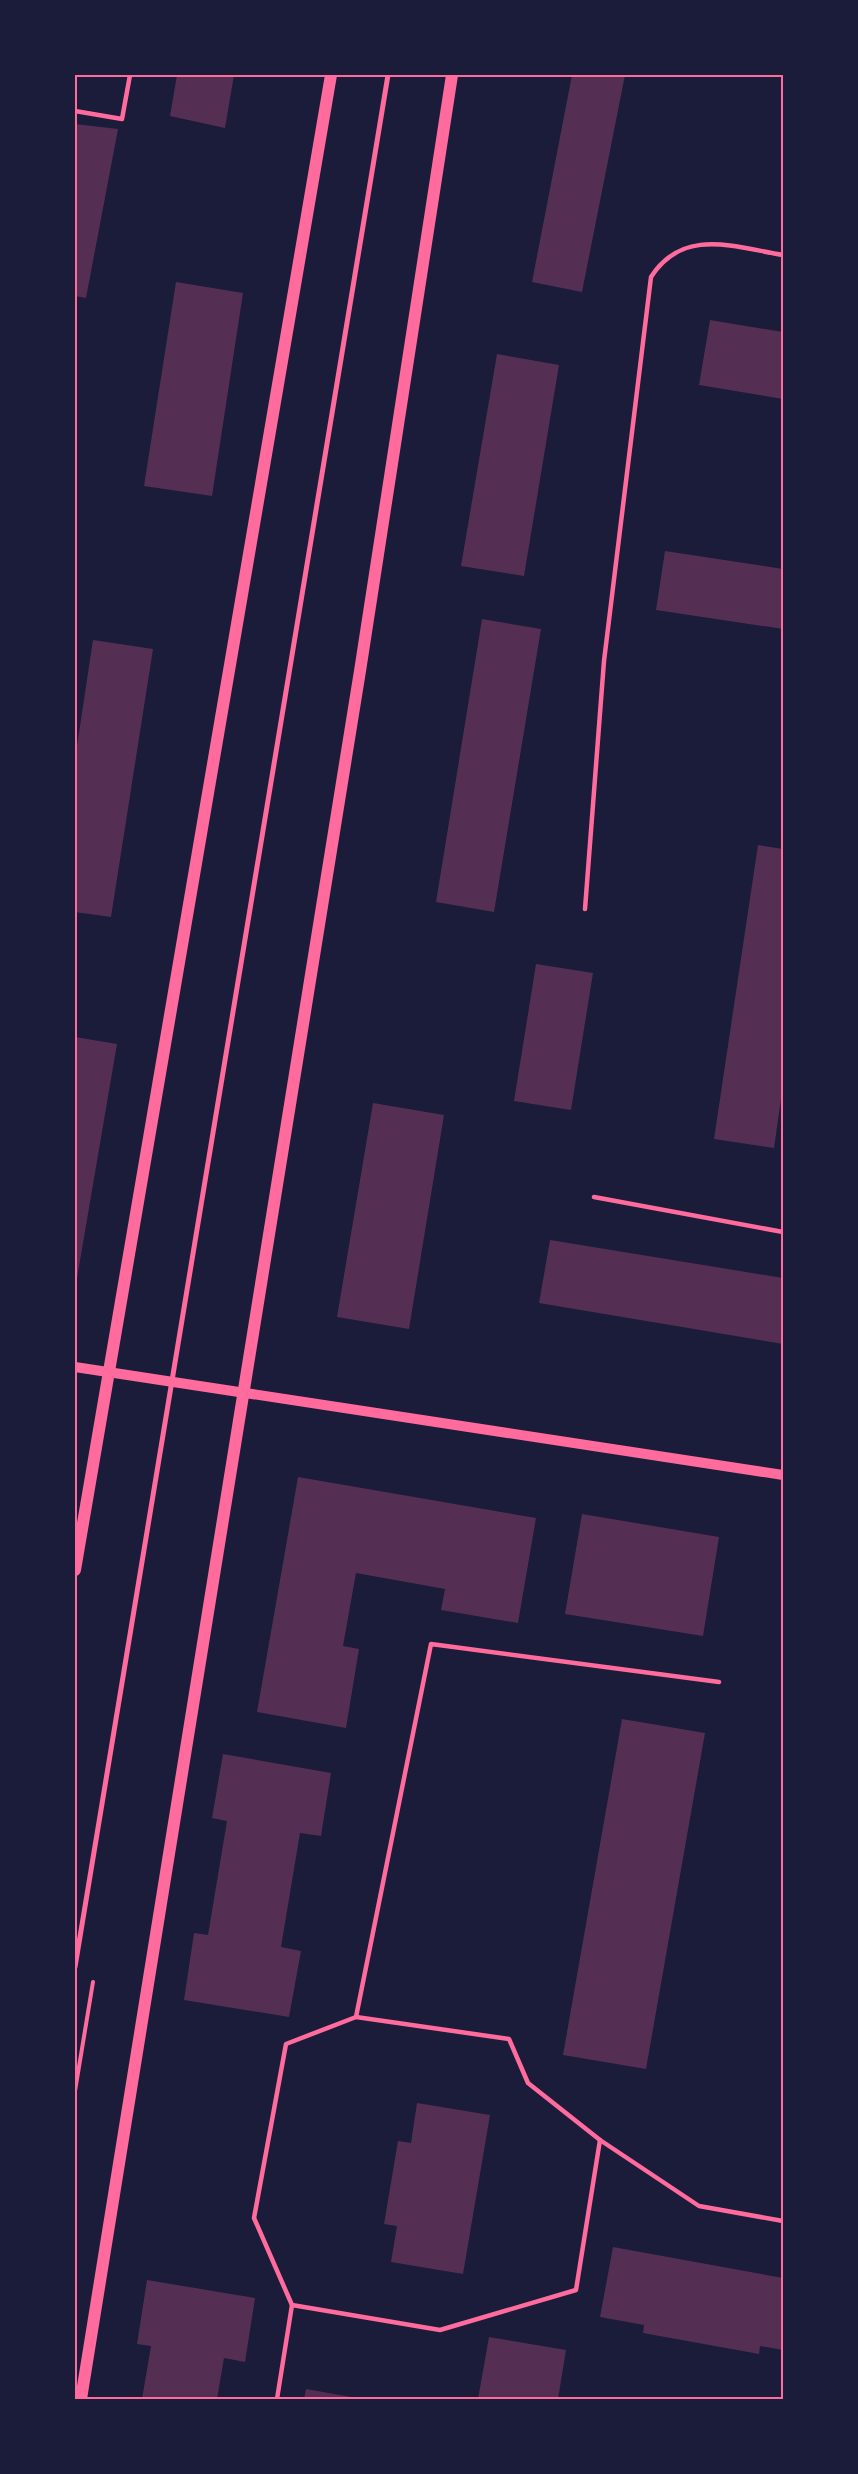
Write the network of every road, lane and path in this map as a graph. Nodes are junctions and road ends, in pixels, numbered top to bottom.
1 (130, 75) edge
2 (332, 75) edge
3 (388, 75) edge
4 (452, 75) edge
5 (75, 111) edge
6 (783, 255) edge
7 (585, 909) dead end
8 (594, 1197) dead end
9 (783, 1232) edge
10 (75, 1367) edge
11 (109, 1374) junction
12 (171, 1382) junction
13 (243, 1393) junction
14 (783, 1474) edge
15 (75, 1570) edge
16 (719, 1682) dead end
17 (75, 1967) edge
18 (356, 2017) junction
19 (600, 2140) junction
20 (783, 2221) edge
21 (292, 2305) junction
22 (81, 2399) edge
23 (277, 2399) edge

1 - 5 lane
2 - 11 main road
3 - 12 street
4 - 13 main road
6 - 7 lane
8 - 9 lane
10 - 11 street
11 - 12 street
11 - 15 main road
12 - 13 street
12 - 17 street
13 - 14 street
13 - 22 main road
16 - 18 lane
18 - 19 lane
18 - 21 lane
19 - 20 lane
19 - 21 lane
21 - 23 lane

